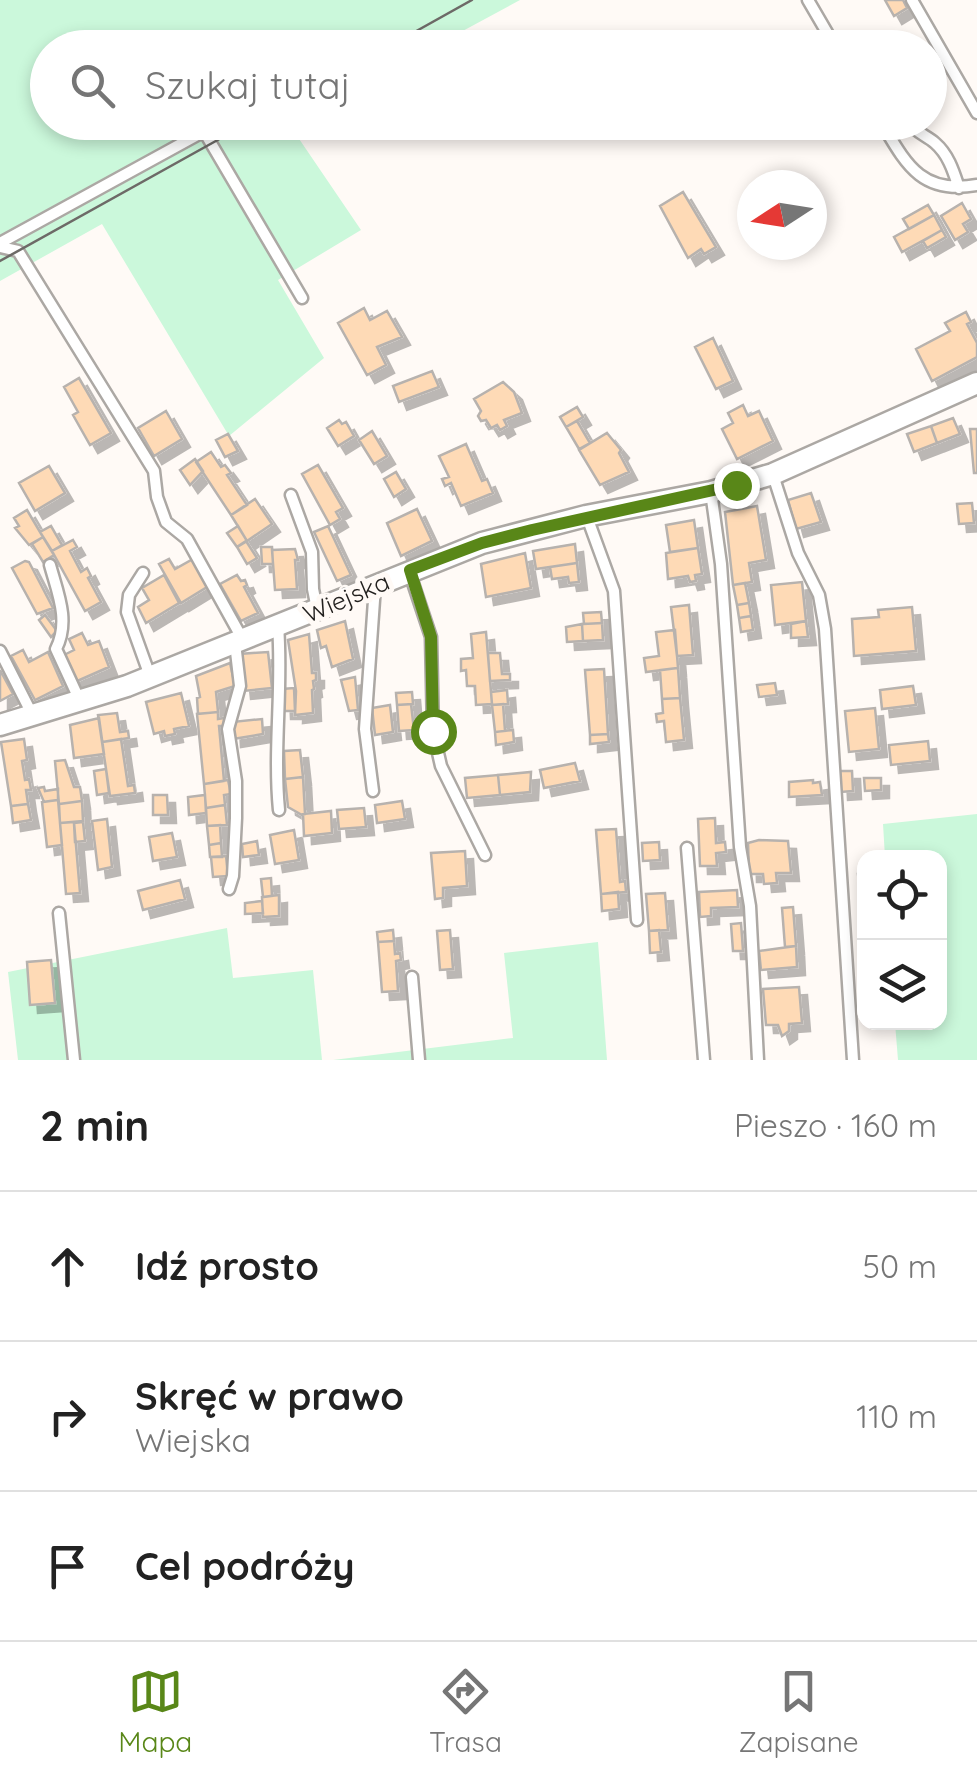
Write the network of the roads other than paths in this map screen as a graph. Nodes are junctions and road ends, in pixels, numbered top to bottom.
1 (808, 0) edge
2 (912, 0) edge
3 (826, 30) edge
4 (929, 30) edge
5 (947, 61) edge
6 (977, 113) edge
7 (192, 140) edge
8 (209, 140) edge
9 (892, 140) edge
10 (929, 140) edge
11 (977, 185) edge
12 (959, 188) junction
13 (0, 245) edge
14 (302, 298) dead end
15 (977, 383) edge
16 (773, 474) junction
17 (710, 492) junction
18 (291, 494) dead end
19 (586, 516) junction
20 (50, 565) dead end
21 (410, 570) junction
22 (143, 573) dead end
23 (375, 586) junction
24 (318, 610) junction
25 (278, 626) junction
26 (239, 642) junction
27 (0, 651) edge
28 (150, 677) junction
29 (80, 702) junction
30 (33, 717) junction
31 (0, 725) edge
32 (372, 790) dead end
33 (279, 810) dead end
34 (688, 848) dead end
35 (485, 855) dead end
36 (229, 888) dead end
37 (59, 913) dead end
38 (637, 920) dead end
39 (412, 977) dead end
40 (74, 1060) edge
41 (419, 1060) edge
42 (704, 1060) edge
43 (758, 1060) edge
44 (853, 1060) edge

1 - 3 lane
2 - 4 lane
5 - 6 lane
7 - 13 lane
8 - 14 lane
9 - 12 lane
10 - 12 lane
11 - 12 lane
13 - 26 lane
15 - 16 street, Wiejska
16 - 17 street, Wiejska
16 - 44 lane
17 - 19 street, Wiejska
17 - 43 lane
18 - 24 lane
19 - 21 street, Wiejska
19 - 38 lane
20 - 29 lane
21 - 23 street, Wiejska
21 - 35 lane
22 - 28 lane
23 - 24 street, Wiejska
23 - 32 lane
24 - 25 street, Wiejska
25 - 26 street, Wiejska
25 - 33 lane
26 - 28 street, Wiejska
26 - 36 lane
27 - 30 lane
28 - 29 street, Wiejska
29 - 30 street, Wiejska
30 - 31 street, Wiejska
34 - 42 lane
37 - 40 lane
39 - 41 lane

